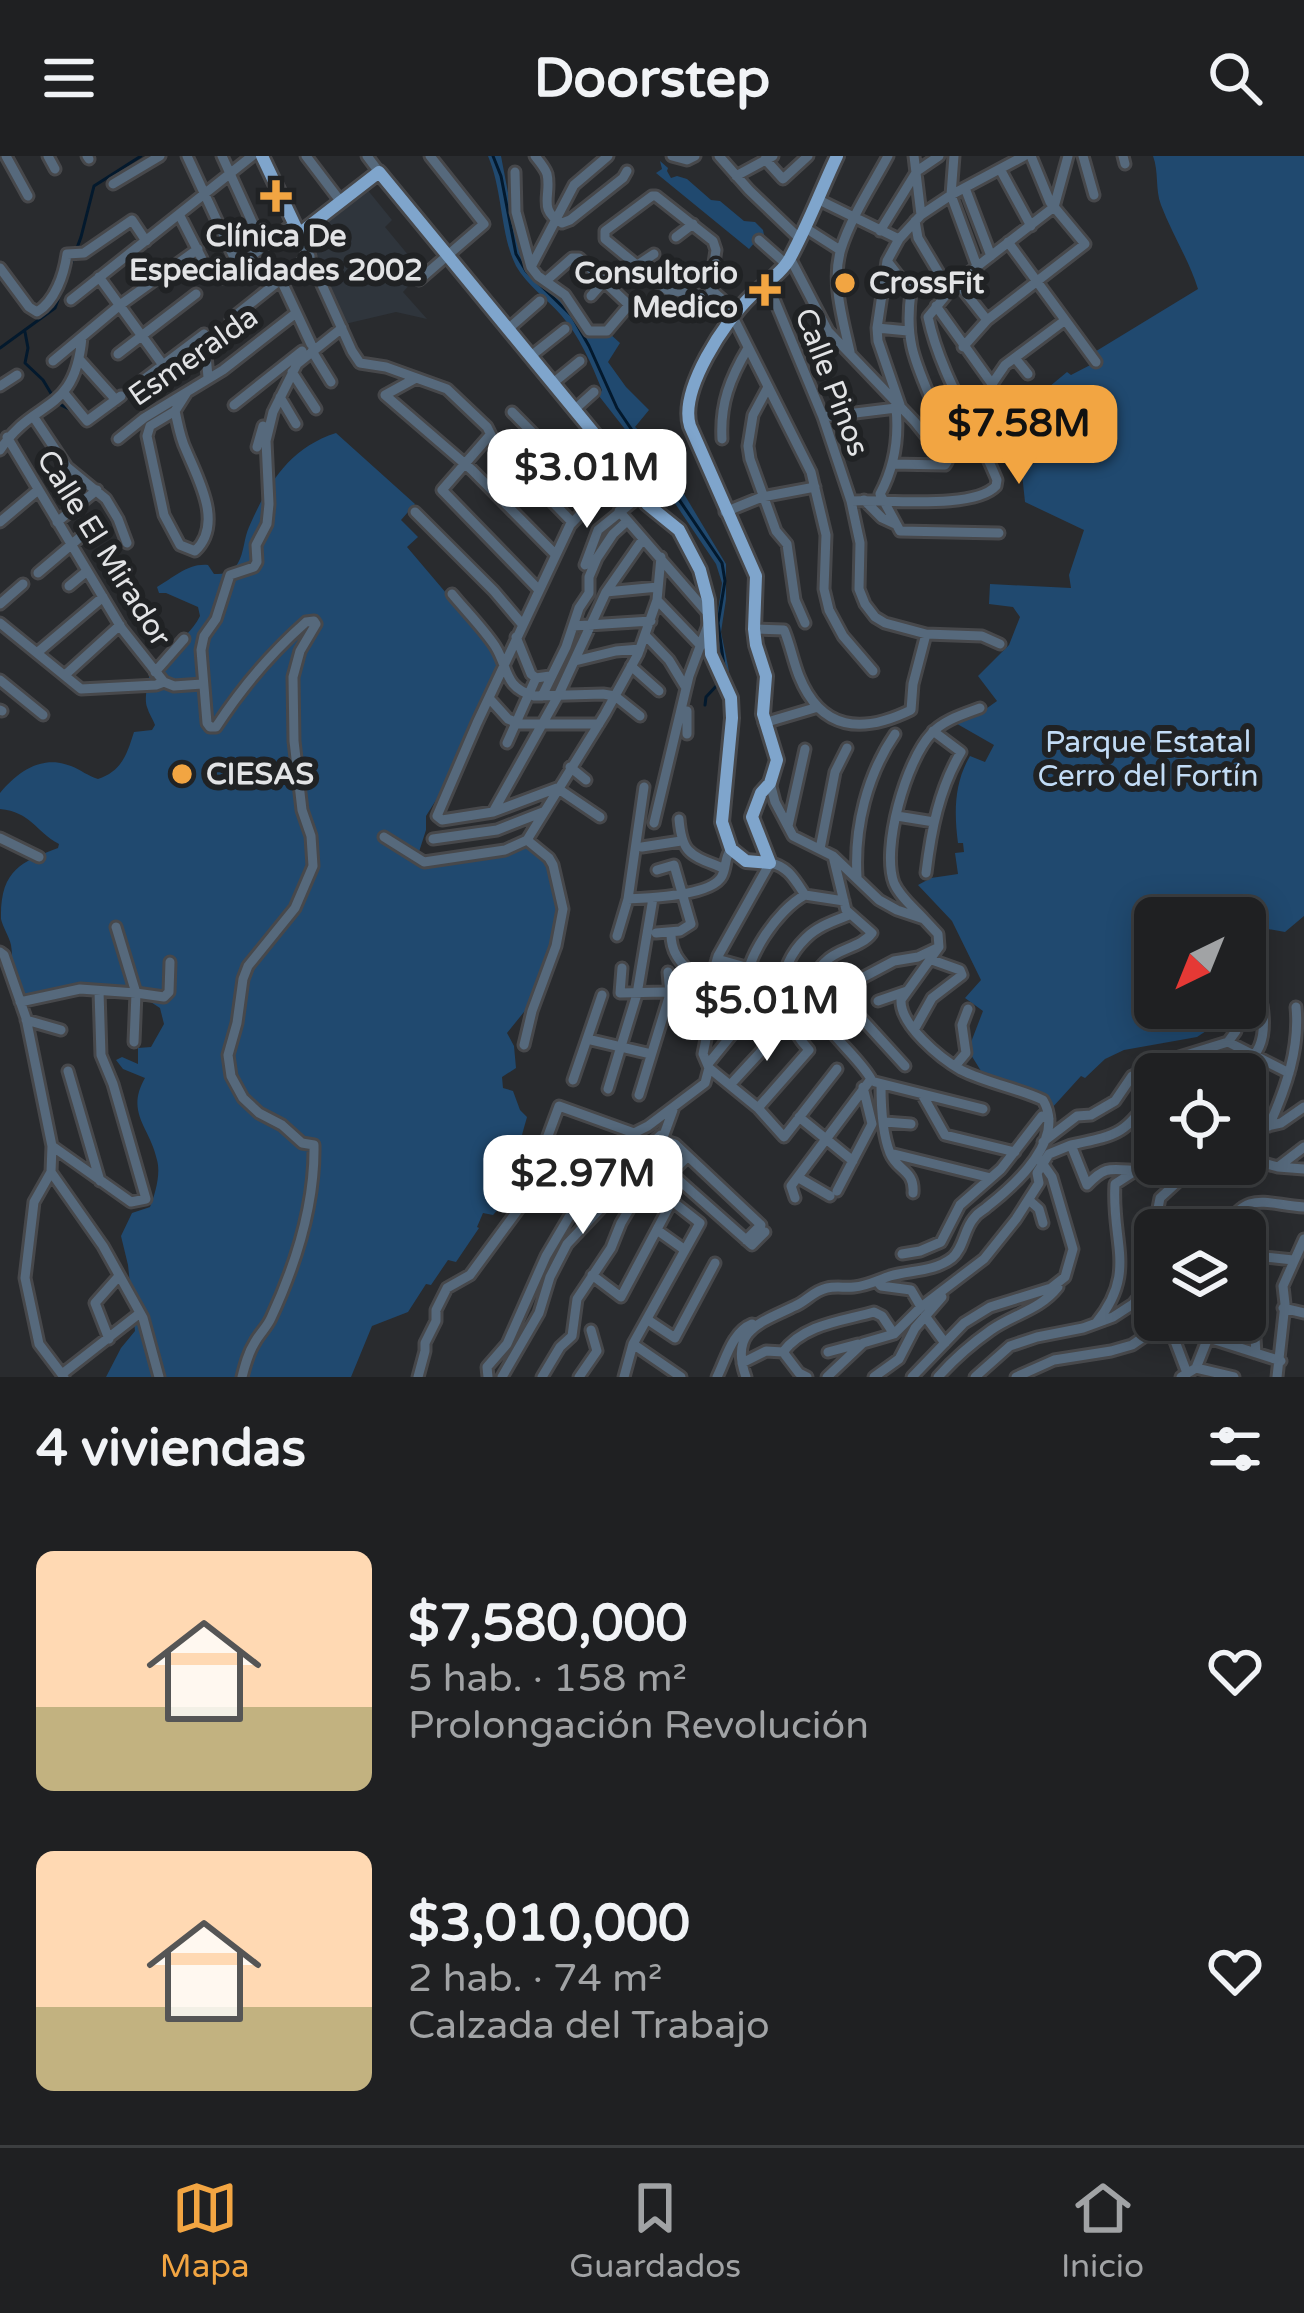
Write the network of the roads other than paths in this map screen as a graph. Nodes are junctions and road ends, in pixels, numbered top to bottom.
1 (6, 156) edge
2 (48, 156) edge
3 (222, 156) edge
4 (252, 156) edge
5 (262, 156) edge
6 (305, 156) edge
7 (367, 156) edge
8 (430, 156) edge
9 (535, 156) edge
10 (585, 156) edge
11 (672, 156) edge
12 (695, 156) edge
13 (719, 156) edge
14 (808, 156) edge
15 (837, 156) edge
16 (887, 156) edge
17 (914, 156) edge
18 (939, 156) edge
19 (954, 156) edge
20 (1028, 156) edge
21 (1068, 156) edge
22 (1083, 156) edge
23 (190, 157) edge
24 (762, 158) edge
25 (156, 159) edge
26 (604, 159) edge
27 (55, 169) dead end
28 (1000, 169) junction
29 (626, 171) dead end
30 (917, 171) junction
31 (379, 172) junction
32 (515, 172) dead end
33 (230, 174) junction
34 (736, 176) junction
35 (113, 184) dead end
36 (965, 188) junction
37 (951, 195) junction
38 (1094, 195) dead end
39 (28, 196) dead end
40 (205, 196) junction
41 (817, 199) junction
42 (341, 202) junction
43 (1054, 207) junction
44 (180, 216) junction
45 (918, 218) junction
46 (557, 220) junction
47 (854, 220) junction
48 (693, 224) junction
49 (1031, 226) junction
50 (296, 229) junction
51 (880, 231) junction
52 (802, 233) junction
53 (676, 237) dead end
54 (899, 239) junction
55 (759, 240) dead end
56 (146, 241) junction
57 (1008, 242) junction
58 (263, 246) junction
59 (840, 250) junction
60 (654, 254) dead end
61 (447, 255) junction
62 (310, 256) junction
63 (991, 256) junction
64 (788, 261) junction
65 (886, 261) junction
66 (238, 266) junction
67 (636, 266) junction
68 (977, 266) junction
69 (531, 267) junction
70 (0, 268) edge
71 (99, 277) junction
72 (223, 278) dead end
73 (280, 280) junction
74 (419, 280) dead end
75 (605, 280) junction
76 (546, 281) junction
77 (1036, 281) junction
78 (767, 282) junction
79 (953, 286) junction
80 (196, 294) dead end
81 (591, 296) dead end
82 (71, 300) dead end
83 (540, 301) dead end
84 (120, 305) junction
85 (933, 309) junction
86 (296, 313) junction
87 (734, 316) junction
88 (230, 319) dead end
89 (988, 320) junction
90 (1064, 321) junction
91 (341, 325) junction
92 (508, 328) junction
93 (877, 328) junction
94 (565, 329) dead end
95 (908, 331) junction
96 (142, 335) junction
97 (82, 337) junction
98 (963, 346) junction
99 (312, 348) junction
100 (748, 348) junction
101 (118, 354) dead end
102 (531, 356) junction
103 (851, 357) junction
104 (1015, 358) junction
105 (80, 360) junction
106 (580, 361) dead end
107 (53, 362) dead end
108 (1096, 362) dead end
109 (163, 365) junction
110 (292, 372) junction
111 (1028, 374) dead end
112 (17, 375) dead end
113 (208, 377) junction
114 (416, 378) junction
115 (331, 382) dead end
116 (553, 383) junction
117 (992, 384) junction
118 (0, 386) edge
119 (135, 386) dead end
120 (768, 387) junction
121 (187, 392) junction
122 (593, 392) dead end
123 (62, 395) junction
124 (280, 397) junction
125 (234, 405) dead end
126 (898, 407) junction
127 (316, 409) dead end
128 (935, 409) dead end
129 (574, 410) junction
130 (175, 411) junction
131 (273, 412) junction
132 (512, 412) dead end
133 (33, 416) junction
134 (823, 416) junction
135 (296, 424) dead end
136 (490, 435) junction
137 (7, 437) junction
138 (118, 439) dead end
139 (722, 439) dead end
140 (257, 447) dead end
141 (0, 450) edge
142 (1019, 455) dead end
143 (464, 463) junction
144 (892, 464) junction
145 (621, 473) junction
146 (815, 487) junction
147 (38, 490) junction
148 (98, 490) junction
149 (595, 496) junction
150 (640, 496) junction
151 (762, 496) junction
152 (864, 500) junction
153 (883, 500) junction
154 (851, 501) junction
155 (415, 512) dead end
156 (725, 512) junction
157 (623, 516) junction
158 (0, 522) edge
159 (57, 522) junction
160 (572, 522) junction
161 (895, 524) junction
162 (85, 533) dead end
163 (999, 533) dead end
164 (643, 539) junction
165 (127, 544) dead end
166 (71, 545) junction
167 (555, 554) junction
168 (98, 557) dead end
169 (662, 557) junction
170 (86, 570) junction
171 (38, 573) dead end
172 (23, 584) dead end
173 (69, 586) dead end
174 (658, 587) junction
175 (538, 589) junction
176 (606, 592) junction
177 (452, 594) dead end
178 (103, 597) junction
179 (657, 600) junction
180 (0, 604) edge
181 (709, 618) junction
182 (651, 621) junction
183 (0, 623) edge
184 (805, 623) dead end
185 (522, 624) junction
186 (593, 625) junction
187 (120, 626) junction
188 (574, 626) junction
189 (754, 629) junction
190 (926, 634) junction
191 (646, 635) junction
192 (516, 637) junction
193 (184, 639) dead end
194 (1000, 644) dead end
195 (700, 646) junction
196 (640, 649) junction
197 (38, 652) junction
198 (575, 662) junction
199 (631, 666) junction
200 (502, 669) junction
201 (873, 671) dead end
202 (155, 672) junction
203 (65, 675) junction
204 (550, 676) junction
205 (536, 678) junction
206 (0, 680) edge
207 (164, 682) junction
208 (202, 684) junction
209 (687, 689) junction
210 (659, 691) dead end
211 (530, 695) junction
212 (542, 696) junction
213 (558, 696) junction
214 (615, 697) junction
215 (489, 698) junction
216 (818, 707) junction
217 (871, 708) dead end
218 (980, 708) dead end
219 (43, 715) dead end
220 (640, 716) dead end
221 (517, 723) junction
222 (543, 723) junction
223 (764, 723) junction
224 (599, 724) junction
225 (870, 724) junction
226 (933, 731) junction
227 (687, 734) dead end
228 (895, 734) dead end
229 (507, 743) dead end
230 (847, 748) dead end
231 (805, 749) dead end
232 (570, 767) junction
233 (586, 780) dead end
234 (770, 783) junction
235 (644, 787) dead end
236 (557, 788) junction
237 (493, 812) junction
238 (543, 812) junction
239 (897, 816) junction
240 (601, 818) dead end
241 (679, 819) dead end
242 (934, 822) junction
243 (654, 823) dead end
244 (788, 829) junction
245 (384, 837) dead end
246 (0, 838) edge
247 (434, 839) dead end
248 (681, 841) junction
249 (525, 842) junction
250 (642, 847) dead end
251 (731, 849) junction
252 (820, 849) junction
253 (39, 856) dead end
254 (833, 856) junction
255 (770, 863) junction
256 (723, 868) junction
257 (656, 870) dead end
258 (926, 874) dead end
259 (857, 880) junction
260 (683, 895) junction
261 (805, 895) junction
262 (842, 895) junction
263 (653, 898) junction
264 (628, 899) junction
265 (849, 915) junction
266 (924, 919) junction
267 (116, 927) dead end
268 (656, 933) dead end
269 (671, 934) junction
270 (617, 936) dead end
271 (939, 947) junction
272 (0, 952) edge
273 (717, 958) junction
274 (932, 959) junction
275 (170, 962) dead end
276 (622, 968) dead end
277 (749, 968) junction
278 (668, 972) dead end
279 (98, 991) junction
280 (907, 991) junction
281 (136, 992) junction
282 (637, 994) junction
283 (670, 994) junction
284 (602, 995) dead end
285 (878, 1001) dead end
286 (20, 1002) junction
287 (707, 1007) junction
288 (1296, 1007) dead end
289 (968, 1009) dead end
290 (26, 1020) junction
291 (62, 1030) dead end
292 (914, 1030) junction
293 (1237, 1031) dead end
294 (587, 1039) junction
295 (134, 1042) dead end
296 (1228, 1042) junction
297 (524, 1045) dead end
298 (619, 1046) junction
299 (766, 1046) dead end
300 (1246, 1053) edge
301 (651, 1054) junction
302 (1266, 1063) edge
303 (708, 1066) junction
304 (905, 1066) dead end
305 (955, 1066) junction
306 (838, 1069) dead end
307 (68, 1071) dead end
308 (1289, 1073) junction
309 (573, 1080) dead end
310 (731, 1084) junction
311 (872, 1084) junction
312 (608, 1088) dead end
313 (639, 1095) dead end
314 (923, 1096) junction
315 (1115, 1101) junction
316 (675, 1105) junction
317 (1304, 1107) edge
318 (758, 1108) junction
319 (983, 1109) dead end
320 (799, 1117) junction
321 (1048, 1119) junction
322 (1134, 1121) joint
323 (885, 1122) junction
324 (911, 1124) dead end
325 (1269, 1126) junction
326 (1266, 1127) edge
327 (634, 1133) junction
328 (663, 1136) junction
329 (825, 1138) junction
330 (1043, 1142) junction
331 (1071, 1145) junction
332 (52, 1146) junction
333 (1304, 1147) edge
334 (1015, 1152) junction
335 (890, 1153) junction
336 (687, 1157) junction
337 (853, 1161) junction
338 (1266, 1164) edge
339 (1036, 1165) junction
340 (1278, 1167) junction
341 (1134, 1171) edge
342 (50, 1172) junction
343 (1302, 1172) edge
344 (1134, 1173) edge
345 (648, 1177) junction
346 (799, 1178) junction
347 (992, 1178) junction
348 (100, 1181) junction
349 (1174, 1185) edge
350 (913, 1193) dead end
351 (795, 1198) dead end
352 (1029, 1200) junction
353 (672, 1201) junction
354 (1304, 1207) edge
355 (1158, 1209) edge
356 (1238, 1209) edge
357 (951, 1223) junction
358 (1043, 1223) dead end
359 (657, 1230) junction
360 (967, 1230) junction
361 (765, 1232) dead end
362 (746, 1240) junction
363 (685, 1250) junction
364 (1300, 1250) edge
365 (902, 1254) dead end
366 (1266, 1254) edge
367 (715, 1263) dead end
368 (592, 1275) junction
369 (119, 1276) junction
370 (877, 1281) junction
371 (1060, 1282) junction
372 (1134, 1303) edge
373 (1283, 1308) junction
374 (923, 1311) junction
375 (140, 1312) junction
376 (1304, 1313) edge
377 (648, 1320) junction
378 (758, 1322) junction
379 (1096, 1323) junction
380 (591, 1330) dead end
381 (893, 1334) junction
382 (572, 1336) junction
383 (109, 1339) junction
384 (1139, 1341) edge
385 (1177, 1341) edge
386 (1207, 1341) edge
387 (1218, 1341) edge
388 (1255, 1341) edge
389 (945, 1342) junction
390 (863, 1343) junction
391 (633, 1345) junction
392 (828, 1352) dead end
393 (1256, 1353) junction
394 (958, 1354) junction
395 (592, 1356) junction
396 (785, 1356) junction
397 (1281, 1361) junction
398 (742, 1363) junction
399 (1188, 1373) edge
400 (63, 1375) edge
401 (159, 1377) edge
402 (242, 1377) edge
403 (418, 1377) edge
404 (488, 1377) edge
405 (502, 1377) edge
406 (542, 1377) edge
407 (579, 1377) edge
408 (624, 1377) edge
409 (681, 1377) edge
410 (716, 1377) edge
411 (746, 1377) edge
412 (794, 1377) edge
413 (807, 1377) edge
414 (827, 1377) edge
415 (874, 1377) edge
416 (913, 1377) edge
417 (938, 1377) edge
418 (975, 1377) edge
419 (1016, 1377) edge
420 (1234, 1377) edge
421 (1277, 1377) edge

1 - 39 street
2 - 27 street
3 - 33 street
4 - 33 street
5 - 50 main road
6 - 42 street
7 - 31 street
8 - 61 street
9 - 46 street
10 - 26 street
11 - 12 street
13 - 34 street
14 - 24 street
15 - 41 main road
16 - 47 street
17 - 30 street
18 - 30 street
19 - 37 street
20 - 28 street
20 - 43 street
21 - 43 street
22 - 38 street
23 - 40 street
24 - 34 street
25 - 35 street
26 - 46 street
28 - 36 street
28 - 49 street
29 - 46 street
30 - 45 street
30 - 51 street
31 - 42 main road
31 - 61 main road
32 - 69 street
33 - 40 street
33 - 58 street
34 - 52 street
36 - 37 street
36 - 63 street
37 - 45 street
37 - 68 street
40 - 44 street
40 - 66 street
41 - 47 street
41 - 52 main road
42 - 50 main road
43 - 49 street
43 - 77 street
44 - 56 street
44 - 84 street
45 - 54 street
45 - 79 street
46 - 69 street
47 - 51 street
47 - 59 street
48 - 53 street
48 - 67 street
48 - 87 street
49 - 57 street
50 - 58 street
50 - 62 street
51 - 54 street
52 - 59 street
52 - 64 main road
54 - 65 street
55 - 64 street
56 - 70 street
56 - 71 street
57 - 63 street
57 - 77 street
58 - 66 street
59 - 103 street
60 - 67 street
61 - 74 street
61 - 92 main road
62 - 73 street
62 - 91 street
63 - 68 street
64 - 78 main road
64 - 103 street
65 - 93 street
65 - 95 street
66 - 72 street
67 - 87 street
68 - 79 street
69 - 76 street
71 - 82 street
71 - 84 street
73 - 86 street
73 - 88 street
75 - 76 street
75 - 76 street
75 - 81 street
77 - 89 street
77 - 90 street
78 - 87 main road
78 - 134 street, Calle Pinos
79 - 85 street
79 - 89 street
80 - 96 street
83 - 92 street
84 - 96 street
84 - 97 street
85 - 98 street
85 - 153 street
86 - 99 street
86 - 113 street, Esmeralda
87 - 100 street
87 - 156 main road
89 - 98 street
90 - 104 street
90 - 108 street
91 - 99 street
91 - 114 street
92 - 102 main road
93 - 95 street
93 - 126 street
94 - 102 street
95 - 128 street
96 - 101 street
96 - 109 street
97 - 105 street
97 - 107 street
98 - 117 street
99 - 110 street
99 - 115 street
99 - 125 street
100 - 120 street
100 - 139 street
102 - 116 main road
103 - 126 street
104 - 111 street
104 - 117 street
105 - 123 street
105 - 123 street
106 - 116 street
109 - 113 street
109 - 119 street
110 - 124 street
110 - 127 street
112 - 118 street
113 - 121 street, Esmeralda
114 - 136 street
114 - 143 street
116 - 129 main road
117 - 142 street
120 - 146 street
120 - 151 street
121 - 130 street
121 - 138 street, Esmeralda
122 - 129 street
123 - 133 street
124 - 131 street
124 - 135 street
126 - 134 street
126 - 144 street
126 - 144 street
129 - 145 main road
130 - 130 street
131 - 140 street
131 - 208 street
132 - 149 street
133 - 137 street
133 - 148 street
134 - 154 street, Calle Pinos
136 - 143 street
136 - 160 street
137 - 141 street
137 - 147 street, Calle El Mirador
143 - 167 street
143 - 175 street
144 - 153 street
145 - 149 street
145 - 150 main road
146 - 151 street
146 - 201 street
147 - 158 street
147 - 159 street, Calle El Mirador
148 - 159 street
148 - 165 street
149 - 160 street
150 - 157 street
150 - 181 main road
151 - 156 street
151 - 184 street
152 - 153 street
152 - 154 street
152 - 161 street
153 - 161 street
154 - 190 street, Calle Pinos
155 - 185 street
156 - 189 main road
157 - 164 street
157 - 188 street
159 - 166 street, Calle El Mirador
160 - 167 street
161 - 163 street
162 - 166 street
164 - 169 street
164 - 176 street
166 - 170 street, Calle El Mirador
166 - 171 street
167 - 175 street
168 - 170 street
169 - 174 street
169 - 181 street
170 - 173 street
170 - 178 street, Calle El Mirador
172 - 180 street
174 - 176 street
174 - 179 street
175 - 185 street
176 - 186 street
177 - 200 street
178 - 187 street, Calle El Mirador
178 - 197 street
179 - 182 street
179 - 195 street
181 - 195 street
181 - 251 main road
182 - 186 street
182 - 191 street
183 - 197 street
185 - 192 street
186 - 188 street
186 - 198 street
187 - 202 street, Calle El Mirador
187 - 203 street
188 - 204 street
189 - 216 street
189 - 223 main road
190 - 194 street
190 - 225 street
191 - 196 street
191 - 209 street
192 - 200 street
192 - 205 street
193 - 202 street
195 - 209 street
196 - 198 street
196 - 199 street
197 - 203 street
198 - 204 street
198 - 213 street
199 - 210 street
199 - 214 street
200 - 211 street
200 - 215 street
202 - 207 street, Calle El Mirador
203 - 207 street
204 - 205 street
204 - 212 street
205 - 211 street
206 - 219 street
207 - 208 street
208 - 402 street
209 - 227 street
209 - 243 street
211 - 212 street
211 - 221 street
212 - 213 street
213 - 214 street
213 - 222 street
214 - 220 street
214 - 224 street
215 - 221 street
215 - 237 street
216 - 223 street
216 - 225 street
217 - 225 street
218 - 226 street
221 - 222 street
221 - 229 street
222 - 224 street
222 - 237 street
223 - 234 main road
224 - 232 street
226 - 239 street
226 - 242 street
228 - 259 street
230 - 252 street
231 - 244 street
232 - 233 street
232 - 236 street
234 - 244 street
234 - 255 main road
235 - 264 street
236 - 237 street
236 - 238 street
236 - 240 street
238 - 247 street
238 - 249 street
239 - 242 street
239 - 266 street
241 - 248 street
242 - 258 street
244 - 252 street
245 - 249 street
246 - 253 street
248 - 250 street
248 - 256 street
249 - 297 street
251 - 255 main road
251 - 256 street
252 - 254 street
254 - 259 street
254 - 262 street
255 - 261 street
255 - 273 street
256 - 260 street
257 - 260 street
259 - 266 street
260 - 263 street
260 - 269 street
261 - 262 street
261 - 277 street
262 - 265 street
263 - 264 street
263 - 282 street
264 - 270 street
265 - 311 street
265 - 318 street
266 - 271 street
267 - 281 street
268 - 269 street
269 - 287 street
271 - 274 street
271 - 304 street
272 - 286 street
273 - 277 street
273 - 287 street
274 - 280 street
274 - 292 street
275 - 281 street
276 - 282 street
277 - 303 street
278 - 283 street
279 - 281 street
279 - 286 street
279 - 348 street
280 - 285 street
280 - 292 street
281 - 295 street
282 - 283 street
282 - 298 street
283 - 287 street
283 - 301 street
284 - 294 street
286 - 290 street
287 - 303 street
288 - 308 street
289 - 305 street
290 - 291 street
290 - 332 street
292 - 305 street
293 - 296 street
294 - 298 street
294 - 309 street
296 - 300 street
296 - 315 street
298 - 301 street
298 - 312 street
299 - 310 street
301 - 313 street
302 - 308 street
303 - 310 street
303 - 316 street
305 - 321 street
306 - 320 street
307 - 348 street
308 - 325 street
310 - 318 street
311 - 314 street
311 - 323 street
311 - 329 street
311 - 337 street
314 - 319 street
314 - 334 street
315 - 322 street
315 - 330 street
316 - 327 street
316 - 328 street
317 - 325 street
318 - 320 street
320 - 329 street
321 - 330 street
321 - 334 street
322 - 331 street
323 - 324 street
323 - 335 street
325 - 326 street
327 - 403 street
327 - 404 street
328 - 336 street
328 - 345 street
328 - 405 street
329 - 337 street
329 - 346 street
330 - 339 street
331 - 339 street
331 - 341 street
332 - 342 street
332 - 348 street
333 - 340 street
334 - 347 street
335 - 347 street
335 - 350 street
336 - 362 street
336 - 362 street
337 - 346 street
338 - 340 street
339 - 352 street
339 - 360 street
339 - 371 street
340 - 343 street
342 - 369 street
342 - 400 street
344 - 379 street
345 - 353 street
345 - 368 street
346 - 351 street
347 - 357 street
349 - 355 street
352 - 358 street
352 - 374 street
353 - 359 street
353 - 363 street
354 - 356 street
357 - 360 street
357 - 365 street
359 - 363 street
359 - 368 street
360 - 370 street
361 - 362 street
363 - 377 street
364 - 366 street
364 - 373 street
367 - 377 street
368 - 382 street
369 - 375 street
369 - 383 street
370 - 374 street
370 - 378 street
371 - 389 street
371 - 394 street
372 - 379 street
373 - 376 street
373 - 397 street
374 - 381 street
374 - 389 street
374 - 415 street
375 - 383 street
375 - 401 street
377 - 391 street
378 - 398 street
378 - 410 street
379 - 418 street
380 - 395 street
381 - 390 street
381 - 396 street
382 - 395 street
382 - 406 street
383 - 400 street
384 - 419 street
385 - 399 street
386 - 399 street
387 - 393 street
388 - 393 street
389 - 394 street
389 - 416 street
390 - 392 street
390 - 414 street
391 - 408 street
391 - 409 street
393 - 397 street
394 - 417 street
395 - 407 street
396 - 398 street
396 - 412 street
396 - 413 street
397 - 421 street
398 - 411 street
399 - 420 street

